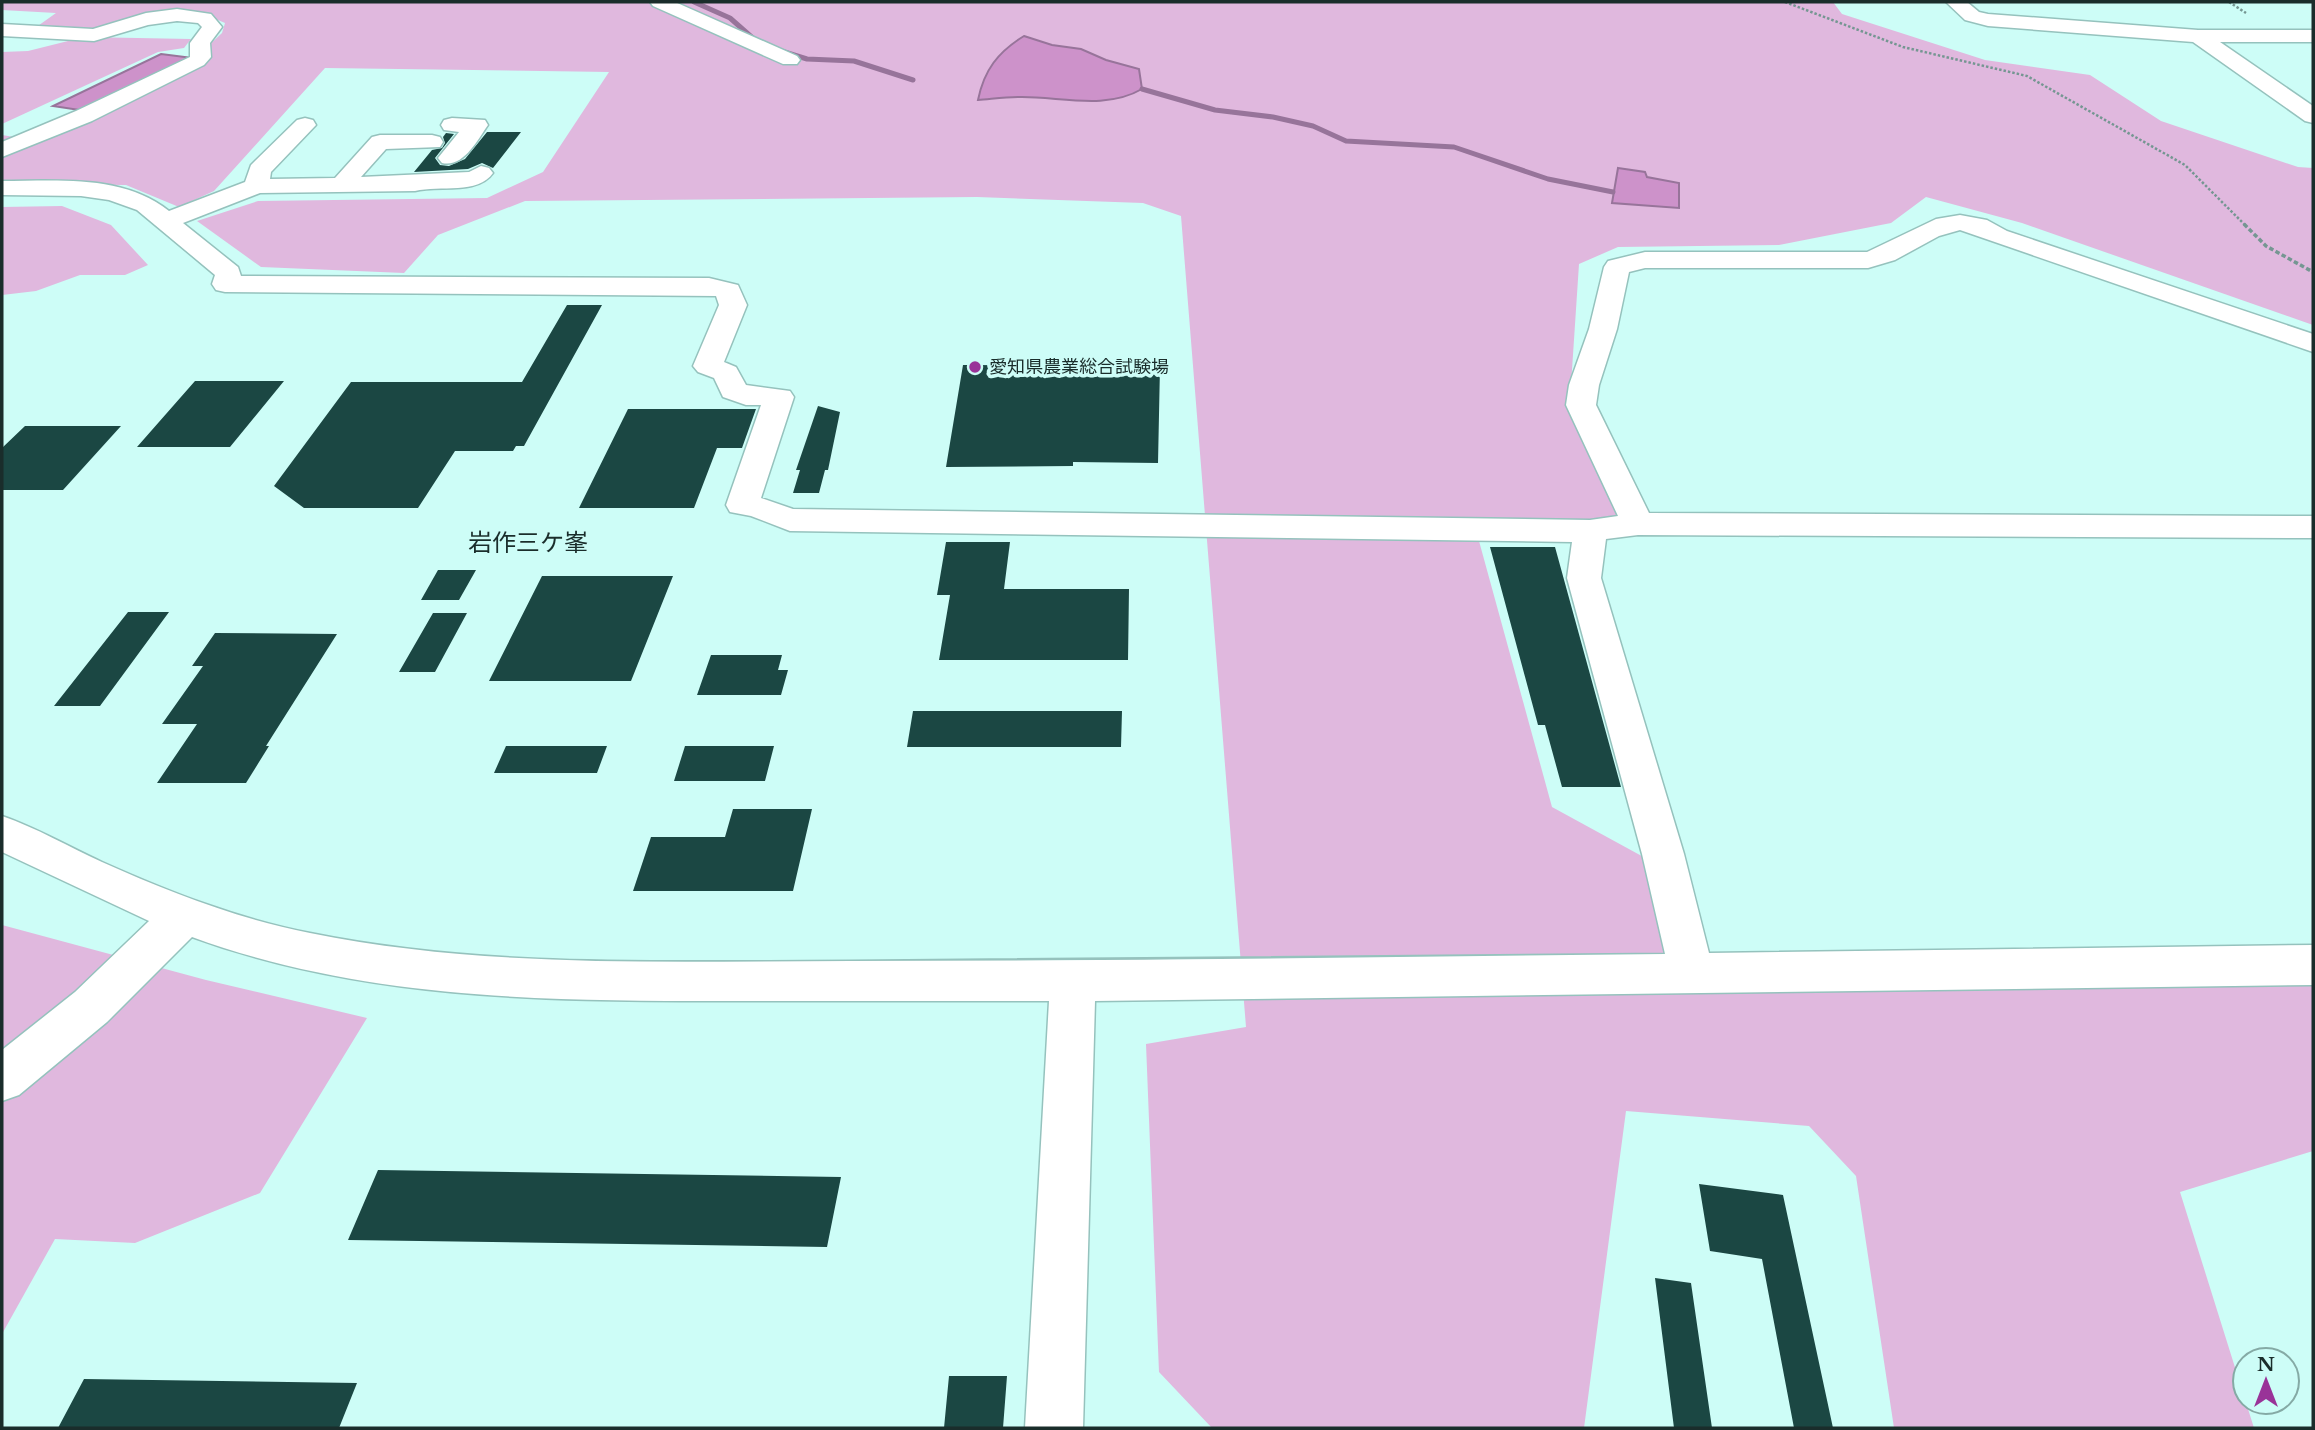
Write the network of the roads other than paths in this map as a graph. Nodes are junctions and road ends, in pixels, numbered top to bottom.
1 (660, 2) edge
2 (1956, 2) edge
3 (2, 30) edge
4 (2198, 36) junction
5 (2313, 36) edge
6 (201, 42) junction
7 (174, 48) dead end
8 (790, 60) dead end
9 (2267, 82) junction
10 (2302, 82) dead end
11 (2313, 116) edge
12 (20, 119) dead end
13 (305, 125) dead end
14 (452, 125) dead end
15 (432, 142) dead end
16 (11, 146) edge
17 (450, 158) junction
18 (342, 184) junction
19 (389, 184) junction
20 (257, 186) junction
21 (2, 188) edge
22 (165, 221) junction
23 (2313, 342) edge
24 (1637, 524) junction
25 (2313, 527) edge
26 (1590, 531) junction
27 (2, 833) edge
28 (184, 916) junction
29 (2313, 965) edge
30 (1692, 974) junction
31 (1073, 981) junction
32 (2, 1079) edge
33 (1054, 1428) edge

1 - 8 street
2 - 4 street
3 - 6 street
4 - 5 street
4 - 9 street
6 - 7 street
6 - 16 street
9 - 10 street
9 - 11 street
12 - 16 street
13 - 20 street
14 - 17 street
15 - 18 street
17 - 19 street
17 - 19 street
18 - 19 street
18 - 20 street
20 - 22 street
21 - 22 street
22 - 26 street
23 - 24 street
24 - 25 street
24 - 26 street
26 - 30 street
27 - 28 street
28 - 31 street
28 - 32 street
29 - 30 street
30 - 31 street
31 - 33 street

